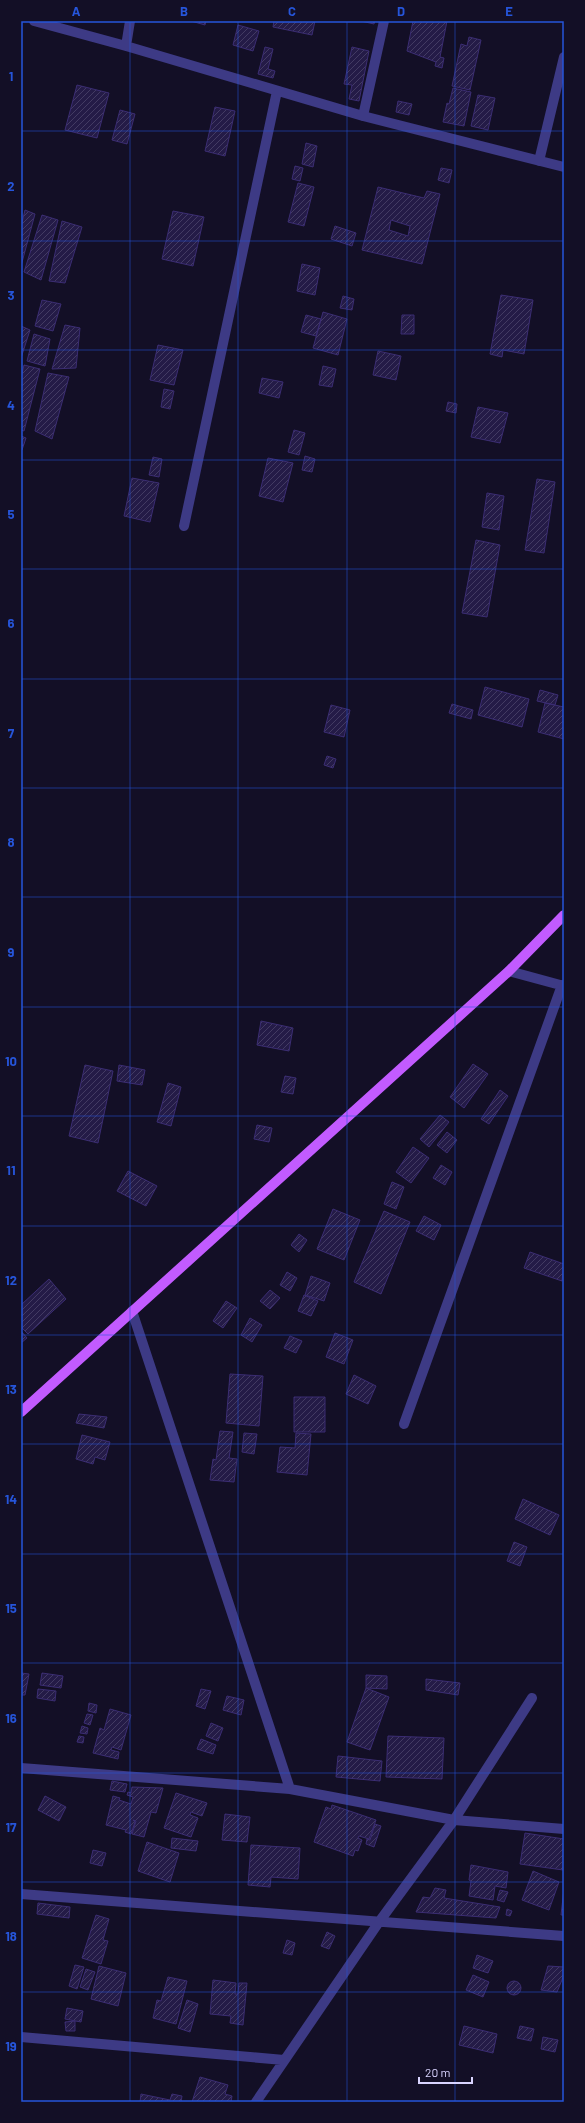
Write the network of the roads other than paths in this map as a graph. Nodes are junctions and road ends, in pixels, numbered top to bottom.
1 (34, 21) edge
2 (130, 21) edge
3 (384, 21) edge
4 (126, 46) junction
5 (564, 57) edge
6 (277, 91) junction
7 (363, 116) junction
8 (539, 161) junction
9 (564, 167) edge
10 (184, 526) dead end
11 (564, 915) edge
12 (509, 971) junction
13 (563, 985) edge
14 (132, 1311) junction
15 (21, 1412) edge
16 (404, 1424) dead end
17 (532, 1698) dead end
18 (21, 1768) edge
19 (290, 1788) junction
20 (454, 1820) junction
21 (564, 1829) edge
22 (21, 1894) edge
23 (379, 1922) junction
24 (564, 1936) edge
25 (21, 2037) edge
26 (284, 2060) junction
27 (256, 2102) edge

1 - 4 street
2 - 4 street
3 - 7 street
4 - 6 street
5 - 8 street
6 - 7 street
6 - 10 street
7 - 8 street
8 - 9 street
11 - 12 main road
12 - 13 street
12 - 14 main road
13 - 16 street
14 - 15 main road
14 - 19 street
17 - 20 street
18 - 19 street
19 - 20 street
20 - 21 street
20 - 23 street
22 - 23 street
23 - 24 street
23 - 26 street
25 - 26 street
26 - 27 street

